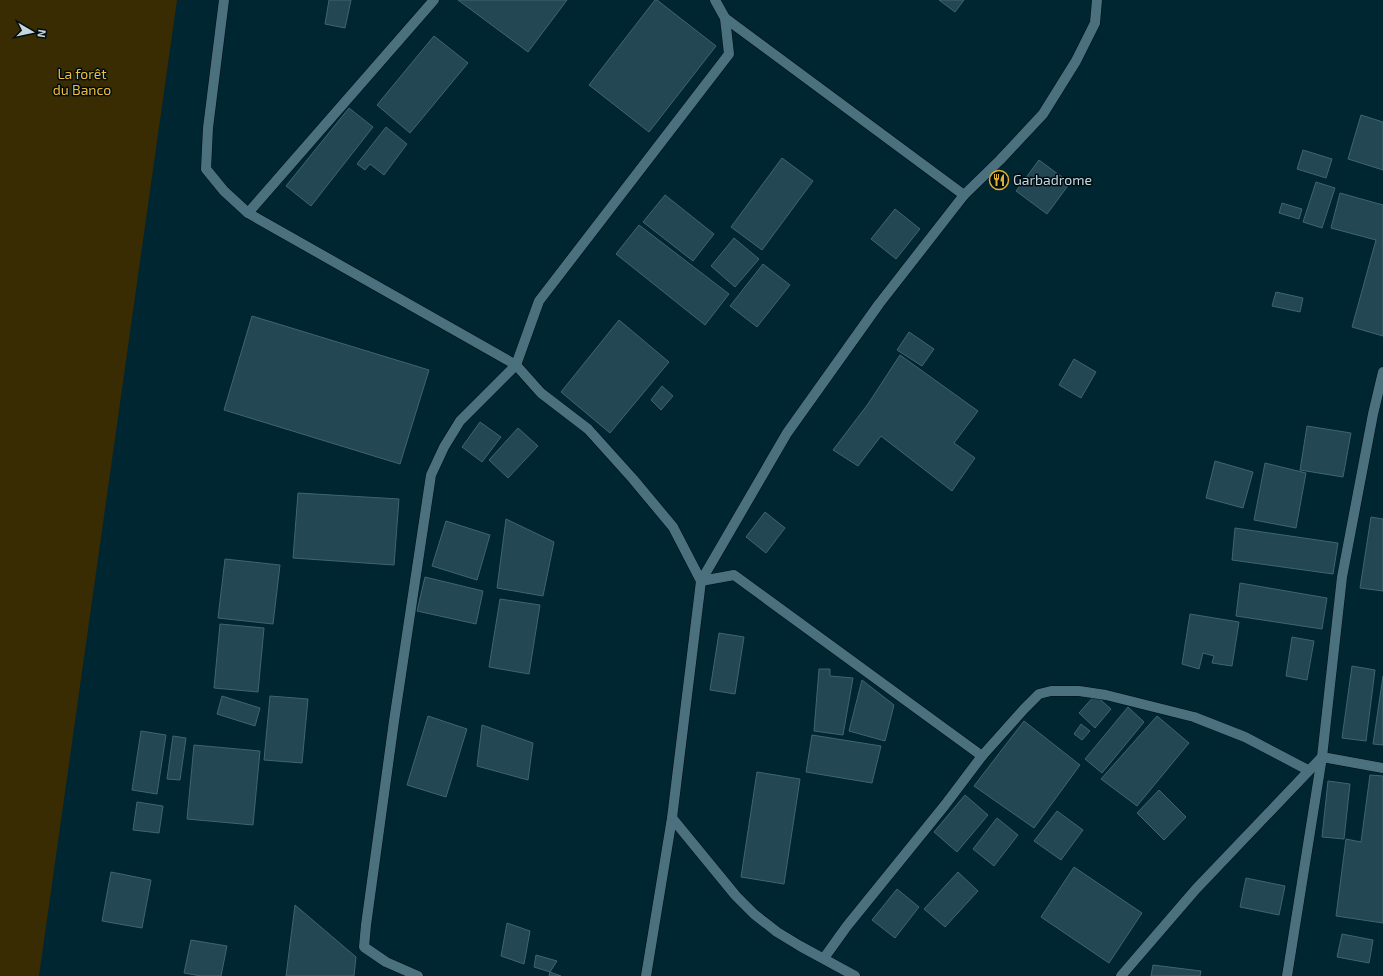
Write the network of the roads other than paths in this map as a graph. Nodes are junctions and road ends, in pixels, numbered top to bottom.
1 (224, 0) edge
2 (434, 0) edge
3 (714, 0) edge
4 (1097, 0) edge
5 (725, 18) junction
6 (964, 195) junction
7 (248, 213) junction
8 (516, 365) junction
9 (1383, 372) edge
10 (701, 581) junction
11 (982, 756) junction
12 (1322, 757) junction
13 (1383, 768) edge
14 (1308, 770) junction
15 (672, 818) junction
16 (824, 958) junction
17 (418, 976) edge
18 (646, 976) edge
19 (855, 976) edge
20 (1121, 976) edge
21 (1287, 976) edge

1 - 7 street
2 - 7 street
3 - 5 street
4 - 6 street
5 - 6 street
5 - 8 street
6 - 10 street
7 - 8 street
8 - 10 street
8 - 17 street
9 - 12 street
10 - 11 street
10 - 15 street
11 - 14 street
11 - 16 street
12 - 13 street
12 - 14 street
12 - 21 street
14 - 20 street
15 - 16 street
15 - 18 street
16 - 19 street

